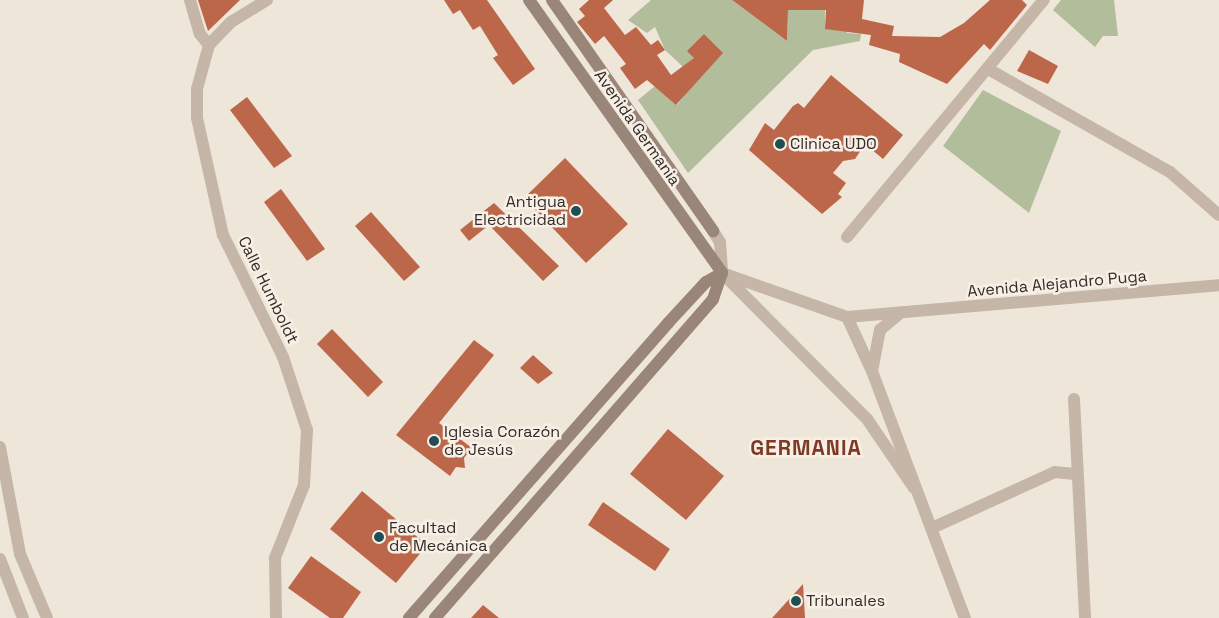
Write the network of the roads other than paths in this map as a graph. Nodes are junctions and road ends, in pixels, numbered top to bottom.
1 (190, 0) edge
2 (267, 0) edge
3 (529, 0) edge
4 (1044, 0) edge
5 (556, 2) edge
6 (209, 45) junction
7 (988, 69) junction
8 (1219, 215) edge
9 (847, 237) dead end
10 (722, 273) junction
11 (1219, 285) edge
12 (898, 315) junction
13 (847, 317) junction
14 (872, 371) junction
15 (1074, 399) dead end
16 (0, 447) edge
17 (1075, 474) junction
18 (914, 488) junction
19 (932, 528) junction
20 (0, 559) edge
21 (23, 618) edge
22 (46, 618) edge
23 (276, 618) edge
24 (409, 618) edge
25 (435, 618) edge
26 (965, 618) edge
27 (1085, 618) edge

1 - 6 street
2 - 6 street, Calle Humboldt
3 - 10 street, Avenida Germania
4 - 7 street
5 - 10 street, Avenida Germania
6 - 23 street, Calle Humboldt
7 - 8 street
7 - 9 street
10 - 13 street
10 - 18 street
10 - 24 street
10 - 25 street
11 - 12 street, Avenida Alejandro Puga
12 - 13 street, Avenida Alejandro Puga
12 - 14 street
13 - 14 street
14 - 18 street
15 - 17 street
16 - 22 street
17 - 19 street
17 - 27 street
18 - 19 street
19 - 26 street
20 - 21 street

